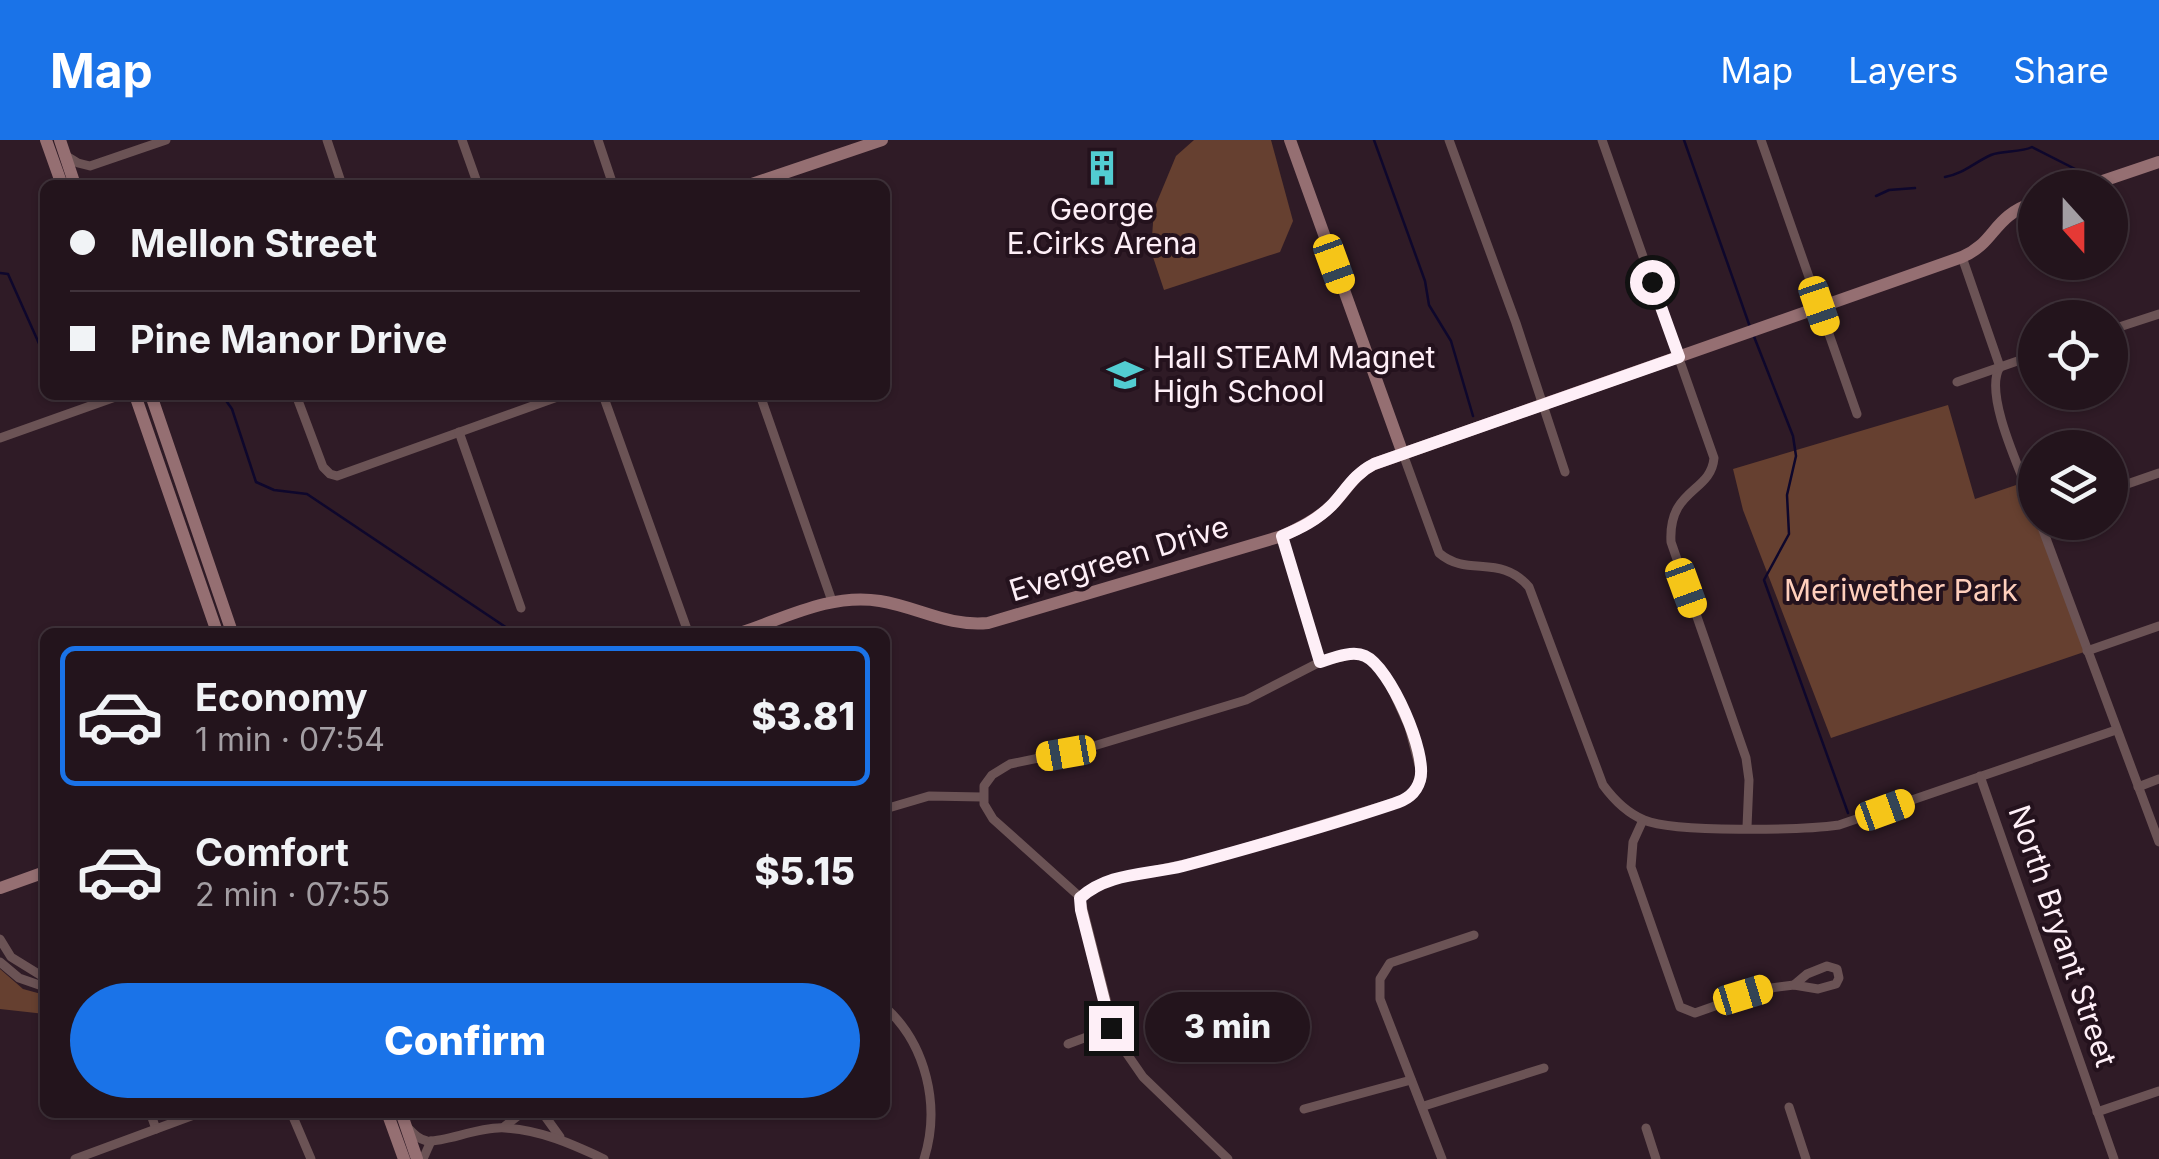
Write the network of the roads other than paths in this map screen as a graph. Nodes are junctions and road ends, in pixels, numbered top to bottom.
1 (46, 140) edge
2 (166, 140) edge
3 (327, 140) edge
4 (462, 140) edge
5 (598, 140) edge
6 (882, 140) edge
7 (1290, 140) edge
8 (1449, 140) edge
9 (1602, 140) edge
10 (1760, 140) edge
11 (62, 147) edge
12 (2159, 162) edge
13 (90, 166) junction
14 (2128, 172) edge
15 (60, 180) edge
16 (76, 180) edge
17 (81, 180) edge
18 (340, 180) edge
19 (476, 180) edge
20 (611, 180) edge
21 (764, 180) edge
22 (2018, 208) edge
23 (1962, 257) junction
24 (1819, 306) junction
25 (2159, 314) edge
26 (2128, 324) edge
27 (1679, 357) junction
28 (2018, 361) edge
29 (2000, 367) junction
30 (1958, 382) dead end
31 (107, 400) edge
32 (137, 400) edge
33 (153, 400) edge
34 (298, 400) edge
35 (549, 400) edge
36 (604, 400) edge
37 (762, 400) edge
38 (1544, 405) junction
39 (1856, 414) dead end
40 (459, 432) junction
41 (0, 438) edge
42 (1403, 454) junction
43 (2018, 460) edge
44 (1565, 472) dead end
45 (2159, 472) edge
46 (2128, 483) edge
47 (1282, 536) junction
48 (2046, 540) edge
49 (832, 601) junction
50 (521, 608) dead end
51 (2159, 626) edge
52 (217, 628) edge
53 (231, 628) edge
54 (687, 628) edge
55 (760, 628) edge
56 (2086, 651) junction
57 (1320, 662) junction
58 (2116, 730) junction
59 (1980, 776) junction
60 (2159, 780) edge
61 (2138, 787) junction
62 (982, 797) junction
63 (890, 807) edge
64 (1642, 820) junction
65 (1748, 827) junction
66 (2159, 842) edge
67 (40, 874) edge
68 (2, 889) edge
69 (1080, 898) junction
70 (1474, 936) dead end
71 (0, 938) edge
72 (0, 962) edge
73 (40, 975) edge
74 (40, 985) edge
75 (1794, 985) dead end
76 (890, 1012) edge
77 (1111, 1028) junction
78 (1068, 1044) dead end
79 (1544, 1068) dead end
80 (1411, 1080) junction
81 (2159, 1090) edge
82 (1424, 1106) junction
83 (1789, 1107) dead end
84 (1304, 1109) dead end
85 (2098, 1112) junction
86 (152, 1118) edge
87 (186, 1118) edge
88 (294, 1118) edge
89 (389, 1118) edge
90 (515, 1118) edge
91 (546, 1118) edge
92 (403, 1119) edge
93 (502, 1127) junction
94 (1646, 1128) dead end
95 (156, 1129) junction
96 (562, 1139) junction
97 (431, 1142) junction
98 (76, 1159) edge
99 (311, 1159) edge
100 (404, 1159) edge
101 (420, 1159) edge
102 (604, 1159) edge
103 (924, 1159) edge
104 (1228, 1159) edge
105 (1442, 1159) edge
106 (1656, 1159) edge
107 (1806, 1159) edge
108 (2114, 1159) edge

1 - 15 street
2 - 13 street
3 - 18 street
4 - 19 street
5 - 20 street
6 - 21 street
7 - 42 street
8 - 38 street
9 - 27 street
10 - 24 street
11 - 13 street
11 - 16 street
12 - 14 street
13 - 17 street
22 - 23 street, Evergreen Drive
23 - 24 street, Evergreen Drive
23 - 29 street
24 - 27 street, Evergreen Drive
24 - 39 street
25 - 26 street
27 - 38 street, Evergreen Drive
27 - 65 street
28 - 29 street
29 - 30 street
29 - 43 street
31 - 41 street
32 - 52 street
33 - 53 street
34 - 40 street
35 - 40 street
36 - 54 street
37 - 49 street
38 - 42 street, Evergreen Drive
38 - 44 street
40 - 50 street
42 - 47 street, Evergreen Drive
42 - 64 street
45 - 46 street
47 - 49 street, Evergreen Drive
47 - 57 street
48 - 56 street
49 - 55 street, Evergreen Drive
51 - 56 street
56 - 58 street
57 - 62 street
57 - 69 street
58 - 59 street
58 - 61 street
59 - 65 street
59 - 85 street, North Bryant Street
60 - 61 street
61 - 66 street
62 - 63 street
62 - 69 street
64 - 65 street
64 - 75 street
67 - 68 street
69 - 77 street
70 - 80 street
71 - 73 street
72 - 74 street
76 - 103 street
77 - 78 street
77 - 104 street
79 - 82 street
80 - 82 street
80 - 84 street
81 - 85 street
82 - 105 street
83 - 107 street
85 - 108 street, North Bryant Street
86 - 95 street
87 - 95 street
88 - 99 street
89 - 100 street
90 - 93 street
91 - 96 street
92 - 97 street
92 - 101 street
93 - 96 street
93 - 97 street
94 - 106 street
95 - 98 street
96 - 102 street
97 - 101 street

